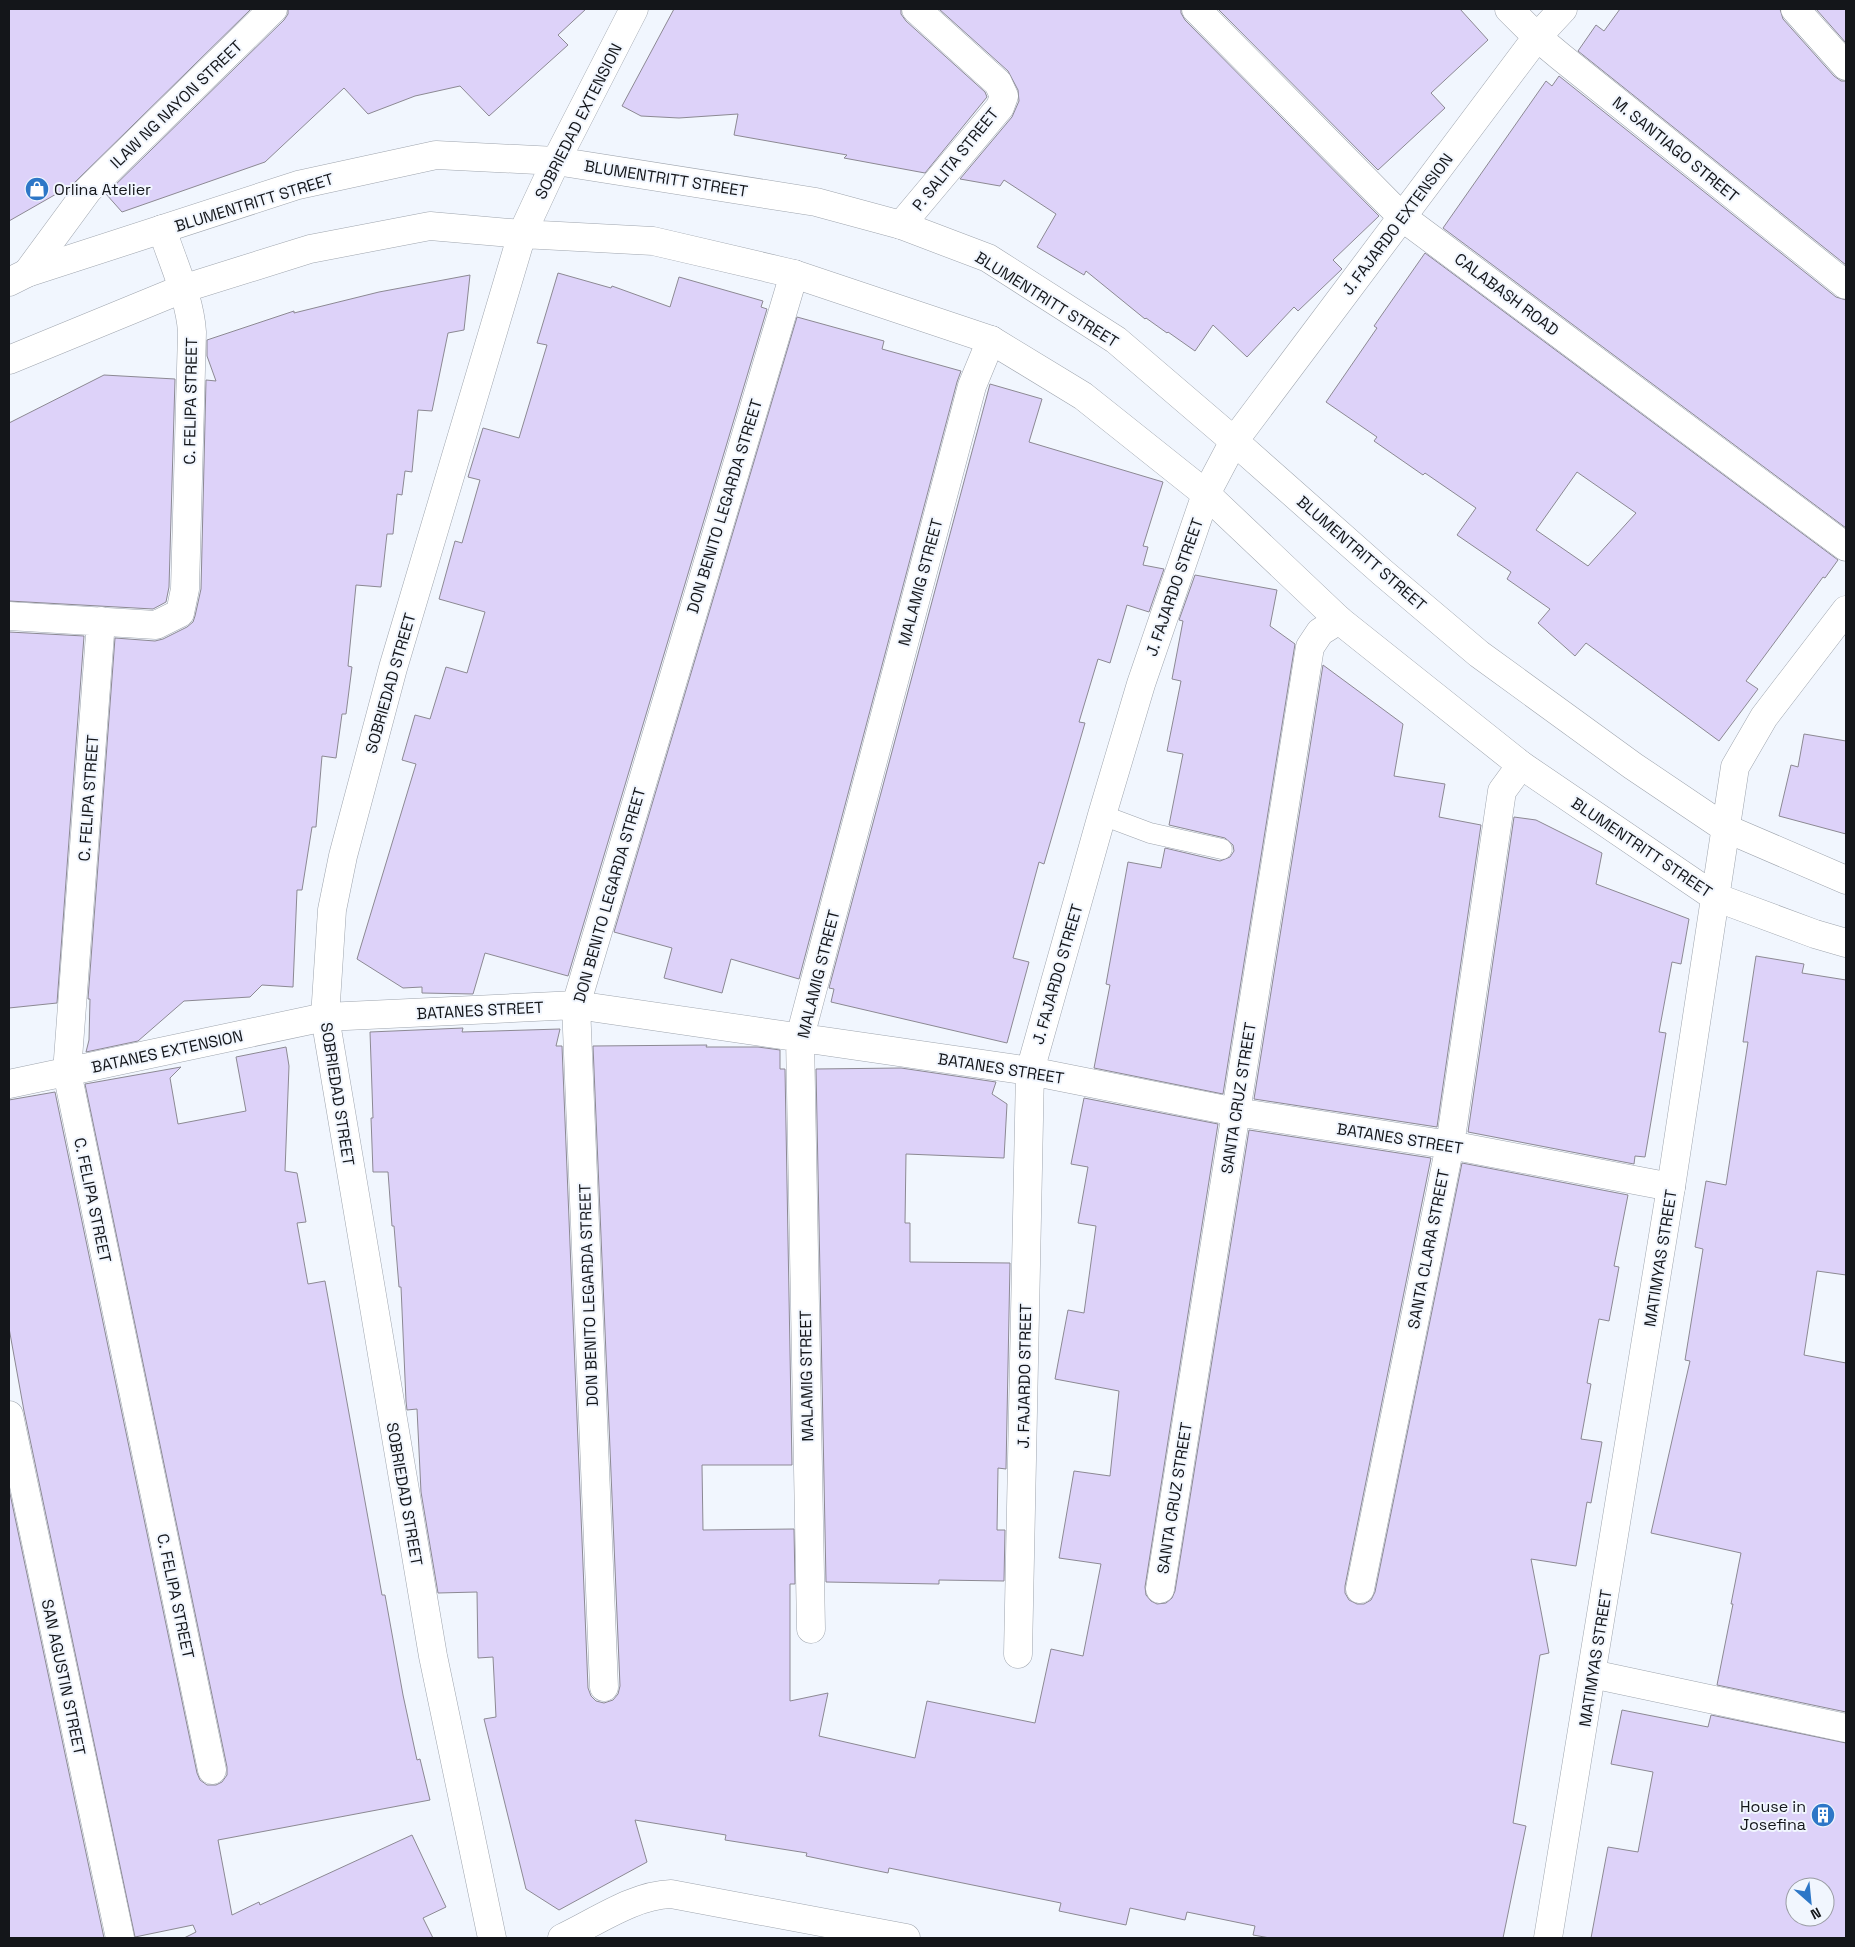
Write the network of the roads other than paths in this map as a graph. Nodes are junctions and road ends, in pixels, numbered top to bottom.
1 (273, 9) edge
2 (634, 9) edge
3 (916, 9) edge
4 (1196, 9) edge
5 (1509, 9) edge
6 (1563, 9) edge
7 (1795, 9) edge
8 (1537, 37) junction
9 (1846, 66) edge
10 (556, 161) junction
11 (1402, 217) junction
12 (901, 225) junction
13 (162, 229) junction
14 (522, 234) junction
15 (794, 274) junction
16 (18, 278) edge
17 (1846, 285) edge
18 (182, 289) junction
19 (991, 340) junction
20 (9, 360) edge
21 (1234, 441) junction
22 (1206, 494) junction
23 (1846, 547) edge
24 (1846, 610) edge
25 (9, 616) edge
26 (1339, 620) junction
27 (101, 621) junction
28 (1521, 765) junction
29 (1102, 815) junction
30 (1725, 828) junction
31 (1222, 849) dead end
32 (1846, 880) edge
33 (1715, 897) junction
34 (1846, 943) edge
35 (576, 1005) junction
36 (325, 1017) junction
37 (800, 1037) junction
38 (1030, 1071) junction
39 (67, 1072) junction
40 (9, 1084) edge
41 (1236, 1112) junction
42 (1450, 1145) junction
43 (1671, 1187) junction
44 (9, 1415) edge
45 (1160, 1589) dead end
46 (1360, 1589) dead end
47 (810, 1629) dead end
48 (1018, 1654) dead end
49 (1592, 1674) junction
50 (604, 1687) dead end
51 (1846, 1728) edge
52 (212, 1770) dead end
53 (120, 1938) edge
54 (492, 1938) edge
55 (562, 1938) edge
56 (906, 1938) edge
57 (1548, 1938) edge

1 - 16 street, ILAW NG NAYON STREET
2 - 10 street, SOBRIEDAD EXTENSION
3 - 12 street, P. SALITA STREET
4 - 11 street, CALABASH ROAD
5 - 8 street, M. SANTIAGO STREET
6 - 8 street, J. FAJARDO EXTENSION
7 - 9 street
8 - 11 street, J. FAJARDO EXTENSION
8 - 17 street, M. SANTIAGO STREET
10 - 12 street, BLUMENTRITT STREET
10 - 13 street, BLUMENTRITT STREET
10 - 14 street, SOBRIEDAD EXTENSION
11 - 21 street, J. FAJARDO EXTENSION
11 - 23 street, CALABASH ROAD
12 - 21 street, BLUMENTRITT STREET
13 - 16 street, BLUMENTRITT STREET
13 - 18 street
14 - 15 street, BLUMENTRITT STREET
14 - 18 street, BLUMENTRITT STREET
14 - 36 street, SOBRIEDAD STREET
15 - 19 street, BLUMENTRITT STREET
15 - 35 street, DON BENITO LEGARDA STREET
18 - 20 street, BLUMENTRITT STREET
18 - 27 street, C. FELIPA STREET
19 - 22 street, BLUMENTRITT STREET
19 - 37 street, MALAMIG STREET
21 - 22 street, J. FAJARDO STREET
21 - 30 street, BLUMENTRITT STREET
22 - 26 street, BLUMENTRITT STREET
22 - 29 street, J. FAJARDO STREET
24 - 30 street, MATIMYAS STREET
25 - 27 street, C. FELIPA STREET
26 - 28 street, BLUMENTRITT STREET
26 - 41 street, SANTA CRUZ STREET
27 - 39 street, C. FELIPA STREET
28 - 33 street, BLUMENTRITT STREET
28 - 42 street, SANTA CLARA STREET
29 - 31 lane
29 - 38 street, J. FAJARDO STREET
30 - 32 street, BLUMENTRITT STREET
30 - 33 street, MATIMYAS STREET
33 - 34 street, BLUMENTRITT STREET
33 - 43 street, MATIMYAS STREET
35 - 36 street, BATANES STREET
35 - 37 street, BATANES STREET
35 - 50 street, DON BENITO LEGARDA STREET
36 - 39 street, BATANES EXTENSION
36 - 54 street, SOBRIEDAD STREET
37 - 38 street, BATANES STREET
37 - 47 street, MALAMIG STREET
38 - 41 street, BATANES STREET
38 - 48 street, J. FAJARDO STREET
39 - 40 street, BATANES EXTENSION
39 - 52 street, C. FELIPA STREET
41 - 42 street, BATANES STREET
41 - 45 street, SANTA CRUZ STREET
42 - 43 street, BATANES STREET
42 - 46 street, SANTA CLARA STREET
43 - 49 street, MATIMYAS STREET
44 - 53 street, SAN AGUSTIN STREET
49 - 51 street
49 - 57 street, MATIMYAS STREET
55 - 56 street

